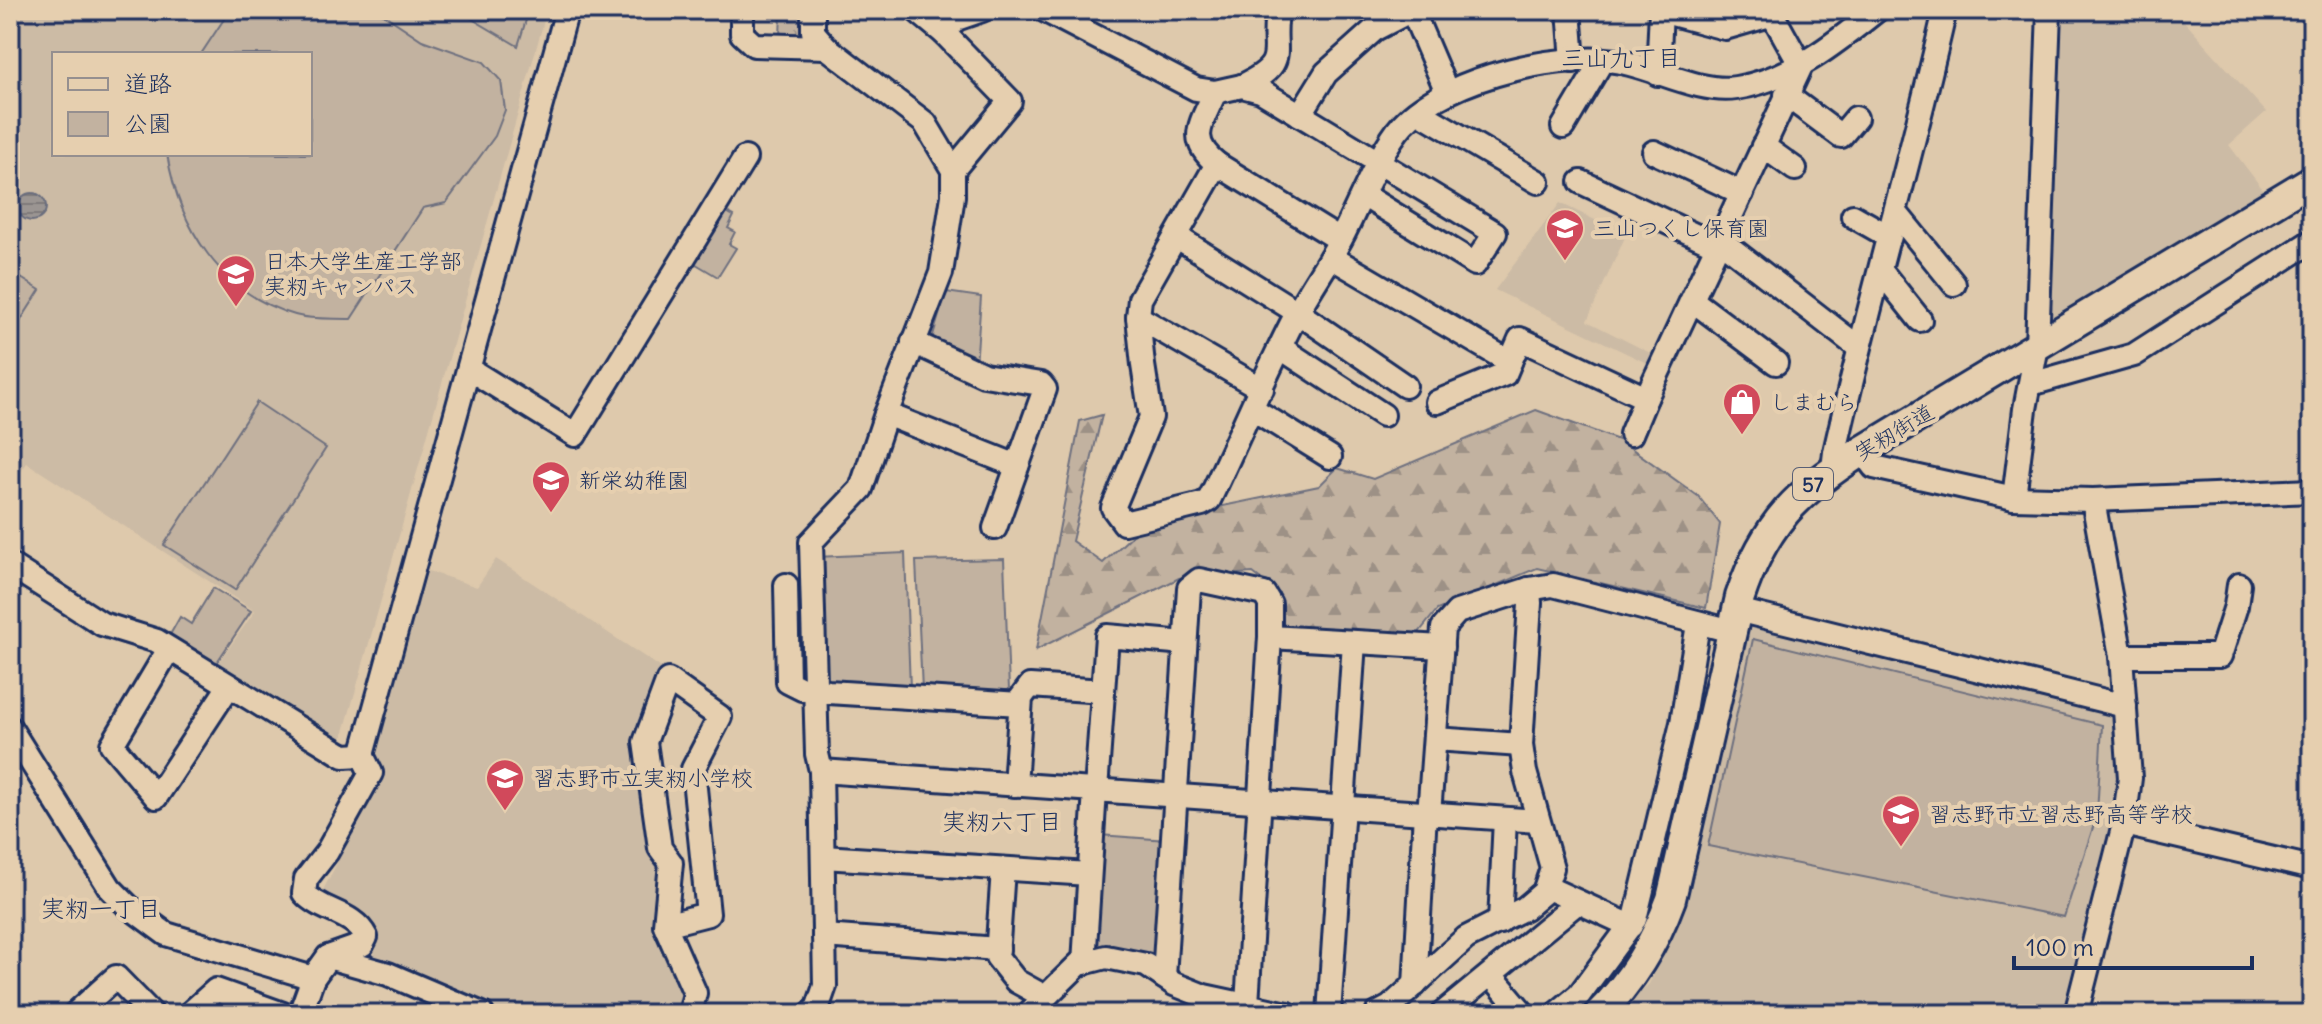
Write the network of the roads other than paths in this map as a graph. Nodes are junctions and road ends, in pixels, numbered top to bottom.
1 (567, 10) edge
2 (742, 10) edge
3 (813, 10) edge
4 (916, 10) edge
5 (982, 10) edge
6 (1044, 10) edge
7 (1278, 10) edge
8 (1412, 10) edge
9 (1569, 10) edge
10 (1877, 10) edge
11 (1945, 10) edge
12 (2049, 10) edge
13 (1661, 11) edge
14 (1774, 14) edge
15 (944, 33) junction
16 (826, 47) junction
17 (1573, 61) junction
18 (1602, 61) junction
19 (1801, 66) junction
20 (1658, 74) junction
21 (1242, 86) junction
22 (1215, 92) junction
23 (1447, 92) junction
24 (1786, 95) junction
25 (1419, 112) junction
26 (1300, 115) junction
27 (1856, 118) dead end
28 (1563, 127) dead end
29 (1763, 146) junction
30 (1654, 152) dead end
31 (745, 158) dead end
32 (1380, 161) junction
33 (1217, 164) junction
34 (1795, 169) dead end
35 (953, 170) junction
36 (2312, 180) edge
37 (1538, 182) dead end
38 (1581, 182) dead end
39 (1742, 193) junction
40 (1363, 195) junction
41 (1897, 214) junction
42 (1853, 216) dead end
43 (1177, 237) junction
44 (1890, 237) junction
45 (2312, 241) edge
46 (1719, 243) junction
47 (1336, 248) junction
48 (1881, 271) junction
49 (1954, 284) dead end
50 (1692, 300) junction
51 (1297, 312) junction
52 (1138, 317) junction
53 (1920, 320) dead end
54 (913, 342) junction
55 (2037, 346) junction
56 (1858, 347) junction
57 (1281, 348) junction
58 (1510, 362) junction
59 (1776, 363) dead end
60 (469, 369) junction
61 (2031, 384) junction
62 (1405, 386) dead end
63 (1646, 398) junction
64 (1258, 399) junction
65 (1437, 402) dead end
66 (886, 414) junction
67 (1383, 415) dead end
68 (1631, 434) dead end
69 (1862, 451) junction
70 (1330, 457) dead end
71 (1017, 466) junction
72 (1833, 469) junction
73 (2312, 491) edge
74 (2014, 498) junction
75 (2093, 500) junction
76 (995, 528) dead end
77 (10, 565) edge
78 (786, 585) dead end
79 (2239, 585) dead end
80 (1529, 589) junction
81 (1735, 621) junction
82 (1698, 624) junction
83 (1270, 637) junction
84 (1354, 642) junction
85 (1185, 643) junction
86 (1442, 647) junction
87 (169, 649) junction
88 (2121, 656) junction
89 (229, 686) junction
90 (815, 687) junction
91 (1103, 691) junction
92 (1020, 704) junction
93 (2125, 706) junction
94 (10, 728) edge
95 (1435, 739) junction
96 (1521, 745) junction
97 (362, 755) junction
98 (821, 771) junction
99 (1015, 785) junction
100 (1096, 790) junction
101 (1176, 796) junction
102 (1260, 802) junction
103 (1343, 807) junction
104 (1427, 813) junction
105 (1505, 819) junction
106 (1538, 821) junction
107 (2124, 824) junction
108 (823, 857) junction
109 (2312, 868) edge
110 (1003, 869) junction
111 (1089, 874) junction
112 (1546, 887) junction
113 (1578, 902) junction
114 (1500, 922) junction
115 (665, 925) junction
116 (1631, 926) junction
117 (824, 936) junction
118 (998, 949) junction
119 (328, 957) junction
120 (1084, 963) junction
121 (1491, 975) junction
122 (1164, 977) junction
123 (313, 978) junction
124 (1415, 985) junction
125 (1045, 997) junction
126 (1247, 1004) junction
127 (817, 1012) edge
128 (75, 1014) edge
129 (152, 1014) edge
130 (189, 1014) edge
131 (283, 1014) edge
132 (300, 1014) edge
133 (482, 1014) edge
134 (690, 1014) edge
135 (1028, 1014) edge
136 (1288, 1014) edge
137 (1329, 1014) edge
138 (1377, 1014) edge
139 (1442, 1014) edge
140 (1524, 1014) edge
141 (1556, 1014) edge
142 (1599, 1014) edge
143 (2076, 1014) edge

1 - 60 street
2 - 16 street
3 - 16 street
4 - 15 street
5 - 15 street
6 - 22 street
7 - 21 street
8 - 23 street
8 - 26 street
9 - 17 street
10 - 19 street
11 - 41 street
12 - 55 street
13 - 14 street
13 - 20 street
14 - 19 street
15 - 35 street
16 - 35 street
17 - 18 street
17 - 23 street
18 - 20 street
18 - 28 street
19 - 20 street
19 - 24 street
21 - 22 street
21 - 26 street
22 - 33 street
23 - 25 street
24 - 27 street
24 - 29 street
25 - 32 street
25 - 37 street
26 - 32 street
29 - 34 street
29 - 39 street
30 - 39 street
31 - 60 street
32 - 40 street
32 - 40 street
33 - 43 street
33 - 47 street
35 - 54 street
36 - 55 main road, 実籾街道 / 57
38 - 46 street
39 - 46 street
40 - 47 street
41 - 44 street
41 - 49 street
42 - 44 street
43 - 51 street
43 - 52 street
44 - 48 street
45 - 61 street
46 - 50 street
46 - 56 street
47 - 51 street
47 - 58 street
48 - 53 street
48 - 56 street
50 - 59 street
50 - 63 street
51 - 57 street
51 - 62 street
52 - 64 street
52 - 64 street
54 - 66 street
54 - 71 street
55 - 61 street
55 - 69 main road, 実籾街道 / 57
56 - 72 street
57 - 64 street
57 - 67 street
58 - 63 street
58 - 65 street
60 - 97 street
61 - 74 street
63 - 68 street
64 - 70 street
66 - 71 street
66 - 90 street
69 - 72 main road, 実籾街道 / 57
69 - 74 street
71 - 76 street
72 - 81 main road, 実籾街道 / 57
73 - 75 street
74 - 75 street
75 - 88 street
77 - 87 street
78 - 90 street
79 - 88 street
80 - 82 street
80 - 86 street
80 - 96 street
81 - 82 street
81 - 93 street
81 - 142 main road, 実籾街道 / 57
82 - 116 street
83 - 84 street
83 - 85 street
83 - 102 street
84 - 86 street
84 - 103 street
85 - 91 street
85 - 101 street
86 - 95 street
87 - 89 street
87 - 89 street
88 - 93 street
89 - 97 street
90 - 92 street
90 - 98 street
91 - 92 street
91 - 100 street
92 - 99 street
93 - 107 street
94 - 123 street
95 - 96 street
95 - 104 street
96 - 106 street
97 - 119 street
98 - 99 street
98 - 108 street
99 - 100 street
100 - 101 street
100 - 111 street
101 - 102 street
101 - 122 street
102 - 103 street
102 - 126 street
103 - 104 street
103 - 137 street
104 - 105 street
104 - 124 street
105 - 106 street
105 - 114 street
106 - 112 street
107 - 109 street
107 - 143 street
108 - 110 street
108 - 117 street
110 - 111 street
110 - 118 street
111 - 120 street
112 - 113 street
112 - 114 street
113 - 116 street
113 - 121 street
114 - 124 street
115 - 115 street
115 - 134 street
116 - 141 street
117 - 118 street
117 - 127 street
118 - 125 street
119 - 123 street
119 - 133 street
120 - 122 street
120 - 125 street
121 - 139 street
121 - 140 street
122 - 126 street
123 - 132 street
124 - 138 street
125 - 135 street
126 - 136 street
128 - 129 street
130 - 131 street

